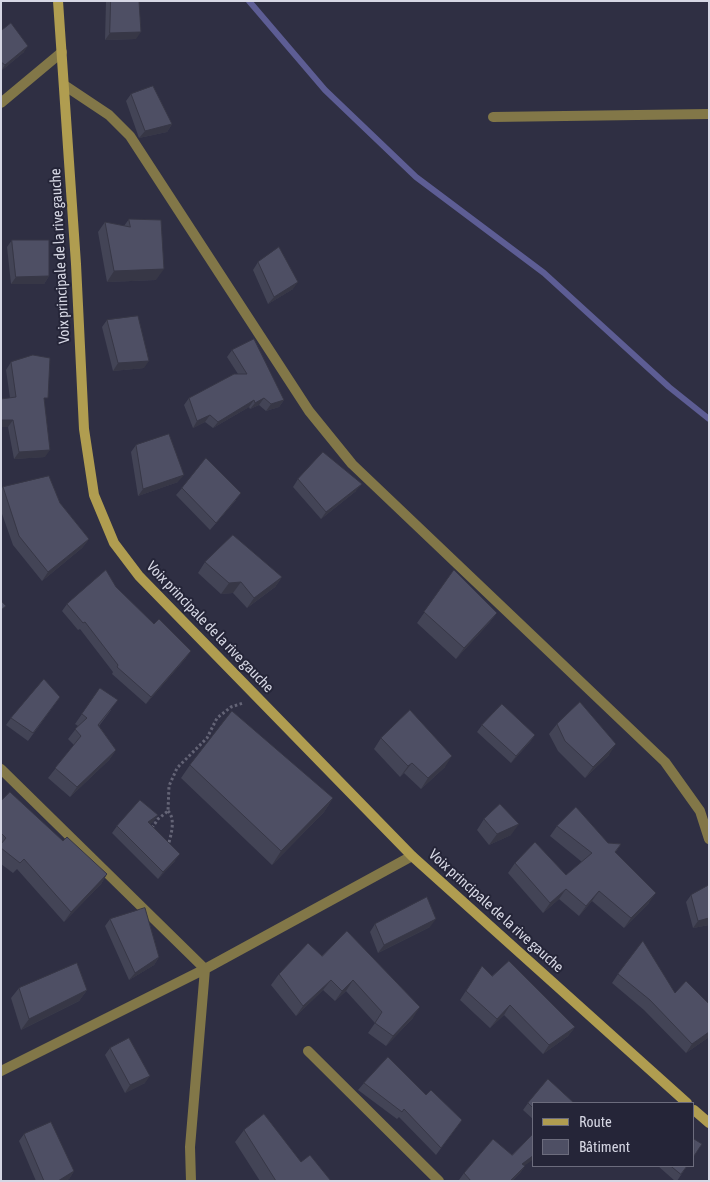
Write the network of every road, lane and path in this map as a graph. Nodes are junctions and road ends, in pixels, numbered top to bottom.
1 (58, 1) edge
2 (62, 52) junction
3 (64, 85) junction
4 (1, 103) edge
5 (709, 114) edge
6 (493, 117) dead end
7 (257, 697) junction
8 (1, 768) edge
9 (168, 811) junction
10 (150, 835) edge
11 (709, 839) edge
12 (168, 848) edge
13 (412, 856) junction
14 (205, 969) junction
15 (308, 1051) dead end
16 (1, 1071) edge
17 (686, 1102) edge
18 (695, 1111) edge
19 (709, 1123) edge
20 (191, 1181) edge
21 (439, 1181) edge

1 - 2 street, Voix principale de la rive gauche
2 - 3 street, Voix principale de la rive gauche
2 - 4 street
3 - 7 street, Voix principale de la rive gauche
3 - 11 street
5 - 6 street
7 - 9 path
7 - 13 street, Voix principale de la rive gauche
8 - 14 street
9 - 10 path
9 - 12 path
13 - 14 street
13 - 17 street, Voix principale de la rive gauche
14 - 16 street
14 - 20 street
15 - 21 street
18 - 19 street

